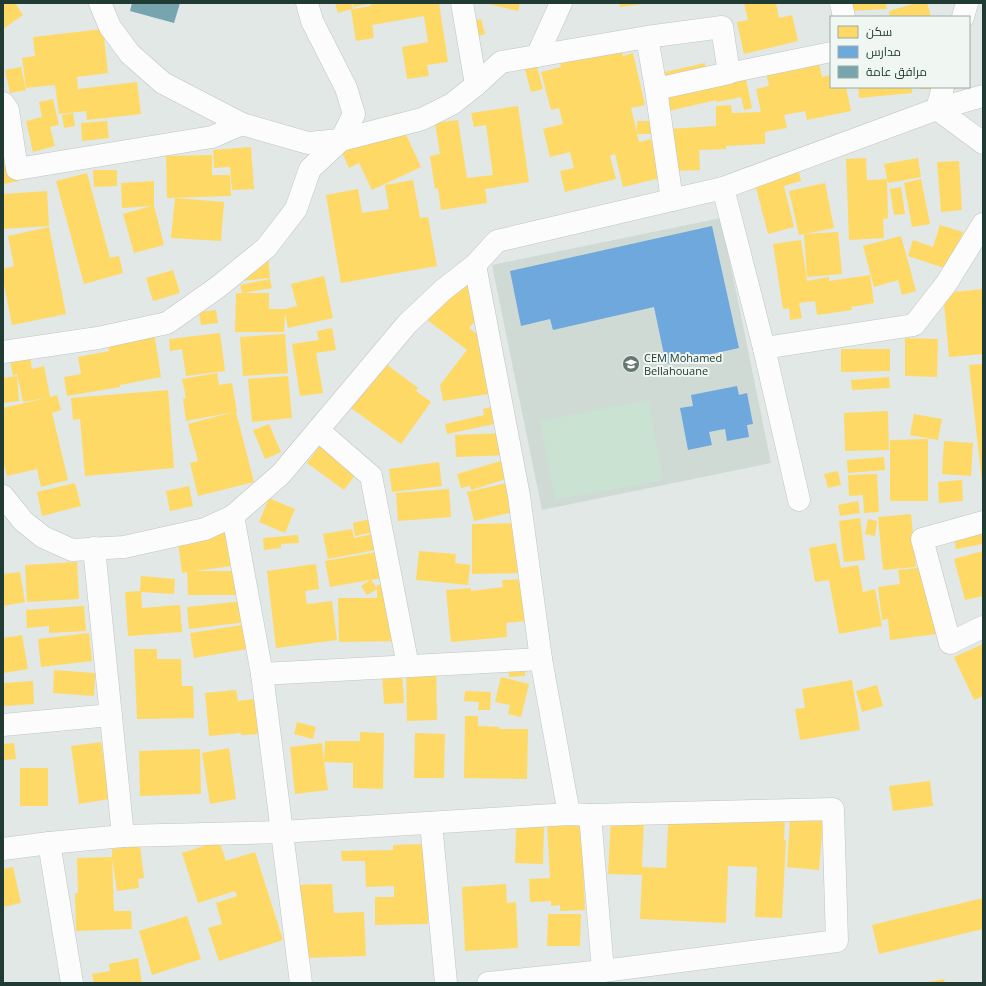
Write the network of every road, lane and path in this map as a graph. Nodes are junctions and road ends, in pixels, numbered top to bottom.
1 (100, 3) edge
2 (307, 3) edge
3 (462, 3) edge
4 (561, 3) edge
5 (841, 3) edge
6 (967, 3) edge
7 (844, 16) edge
8 (963, 16) edge
9 (647, 37) junction
10 (830, 52) edge
11 (537, 56) junction
12 (729, 73) junction
13 (476, 85) junction
14 (943, 88) edge
15 (656, 89) junction
16 (983, 96) edge
17 (3, 103) edge
18 (937, 109) junction
19 (242, 124) junction
20 (340, 140) junction
21 (983, 143) edge
22 (8, 146) edge
23 (723, 188) junction
24 (672, 200) junction
25 (983, 224) edge
26 (475, 265) junction
27 (764, 348) junction
28 (3, 352) edge
29 (318, 430) junction
30 (3, 496) edge
31 (799, 500) dead end
32 (233, 516) junction
33 (983, 522) edge
34 (94, 548) junction
35 (983, 626) edge
36 (541, 659) junction
37 (408, 666) junction
38 (262, 674) junction
39 (111, 715) junction
40 (3, 725) edge
41 (580, 814) junction
42 (431, 823) junction
43 (281, 832) junction
44 (123, 836) junction
45 (49, 843) junction
46 (3, 849) edge
47 (603, 971) junction
48 (72, 983) edge
49 (301, 983) edge
50 (446, 983) edge
51 (488, 983) edge

1 - 19 street
2 - 20 street
3 - 13 street
4 - 11 street
5 - 7 street
6 - 8 street
9 - 11 street
9 - 12 street
9 - 15 street
10 - 12 street
11 - 13 street
12 - 15 street
13 - 20 street
14 - 18 street
15 - 24 street
16 - 18 street
17 - 22 street
18 - 21 street
18 - 23 street
19 - 20 street
19 - 22 street
20 - 28 street
23 - 24 street
23 - 27 street
24 - 26 street
25 - 27 street
26 - 29 street
26 - 36 street
27 - 31 street
29 - 32 street
29 - 37 street
30 - 34 street
32 - 34 street
32 - 38 street
33 - 35 street
34 - 39 street
36 - 37 street
36 - 41 street
37 - 38 street
38 - 43 street
39 - 40 street
39 - 44 street
41 - 42 street
41 - 47 street
41 - 47 street
42 - 43 street
42 - 50 street
43 - 44 street
43 - 49 street
44 - 45 street
45 - 46 street
45 - 48 street
47 - 51 street

